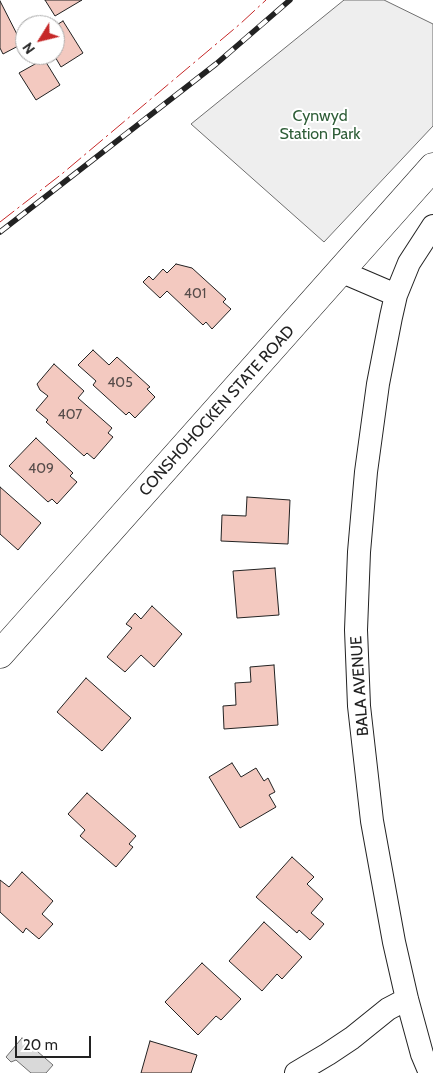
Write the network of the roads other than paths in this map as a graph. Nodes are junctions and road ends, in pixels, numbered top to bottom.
1 (433, 167) edge
2 (433, 226) edge
3 (340, 271) junction
4 (396, 295) junction
5 (0, 654) edge
6 (407, 999) junction
7 (296, 1073) edge
8 (430, 1073) edge

1 - 3 main road, CONSHOHOCKEN STATE ROAD
2 - 4 street, BALA AVENUE
3 - 4 street
3 - 5 main road, CONSHOHOCKEN STATE ROAD
4 - 6 street, BALA AVENUE
6 - 7 street
6 - 8 street, BALA AVENUE

